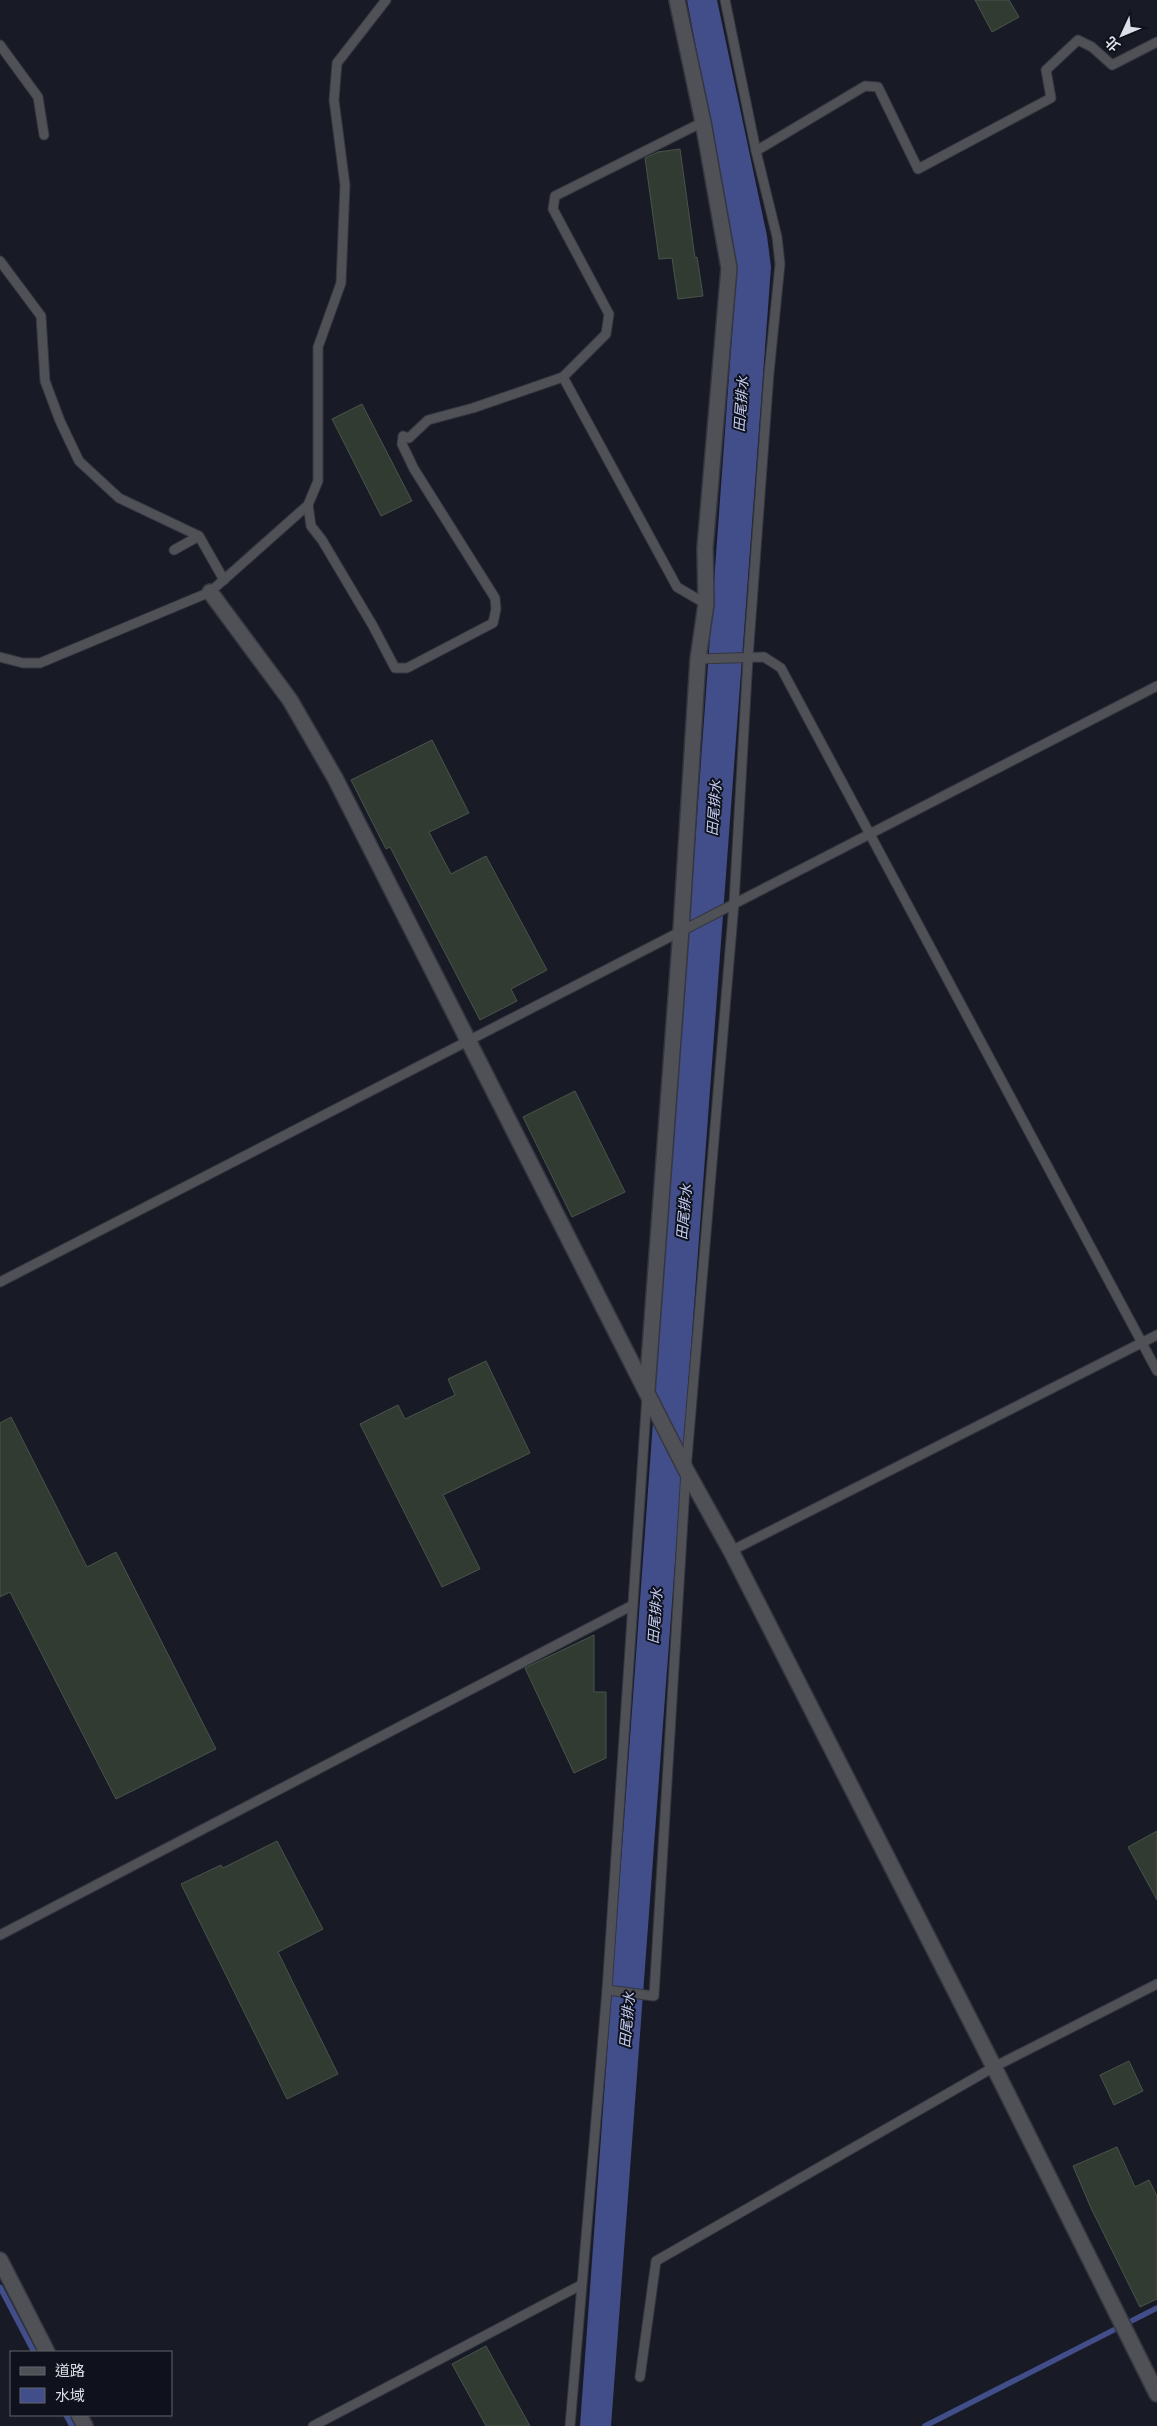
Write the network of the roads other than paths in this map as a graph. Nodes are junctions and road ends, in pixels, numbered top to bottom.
1 (386, 0) edge
2 (677, 0) edge
3 (725, 0) edge
4 (1157, 42) edge
5 (0, 45) edge
6 (703, 122) junction
7 (44, 135) dead end
8 (756, 151) junction
9 (0, 261) edge
10 (563, 377) junction
11 (308, 505) junction
12 (199, 536) junction
13 (174, 550) dead end
14 (224, 580) junction
15 (210, 592) junction
16 (706, 604) junction
17 (0, 657) edge
18 (748, 658) junction
19 (705, 660) junction
20 (1157, 686) edge
21 (868, 834) junction
22 (734, 903) junction
23 (681, 930) junction
24 (469, 1038) junction
25 (0, 1282) edge
26 (1157, 1335) edge
27 (1142, 1343) junction
28 (1157, 1372) edge
29 (647, 1390) junction
30 (686, 1470) junction
31 (731, 1551) junction
32 (631, 1606) junction
33 (0, 1935) edge
34 (1157, 1984) edge
35 (607, 1990) junction
36 (994, 2068) junction
37 (0, 2260) edge
38 (581, 2285) junction
39 (46, 2351) edge
40 (640, 2377) dead end
41 (1157, 2394) edge
42 (313, 2426) edge
43 (570, 2426) edge

1 - 11 lane
2 - 6 street
3 - 8 lane
4 - 8 lane
5 - 7 lane
6 - 10 lane
6 - 16 street
8 - 18 lane
9 - 12 lane
10 - 11 lane
10 - 16 lane
11 - 14 lane
12 - 13 lane
12 - 14 lane
14 - 15 lane
15 - 17 lane
15 - 24 street
16 - 19 street
18 - 19 lane
18 - 21 lane
18 - 22 lane
19 - 23 street
20 - 21 lane
21 - 22 lane
21 - 27 lane
22 - 23 lane
22 - 30 lane
23 - 24 lane
23 - 29 street
24 - 25 lane
24 - 29 street
26 - 27 lane
27 - 28 lane
27 - 31 lane
29 - 30 street
29 - 32 lane
30 - 31 street
30 - 35 lane
31 - 36 street
32 - 33 lane
32 - 35 lane
34 - 36 lane
35 - 38 lane
36 - 40 lane
36 - 41 street
37 - 39 street
38 - 42 lane
38 - 43 lane

